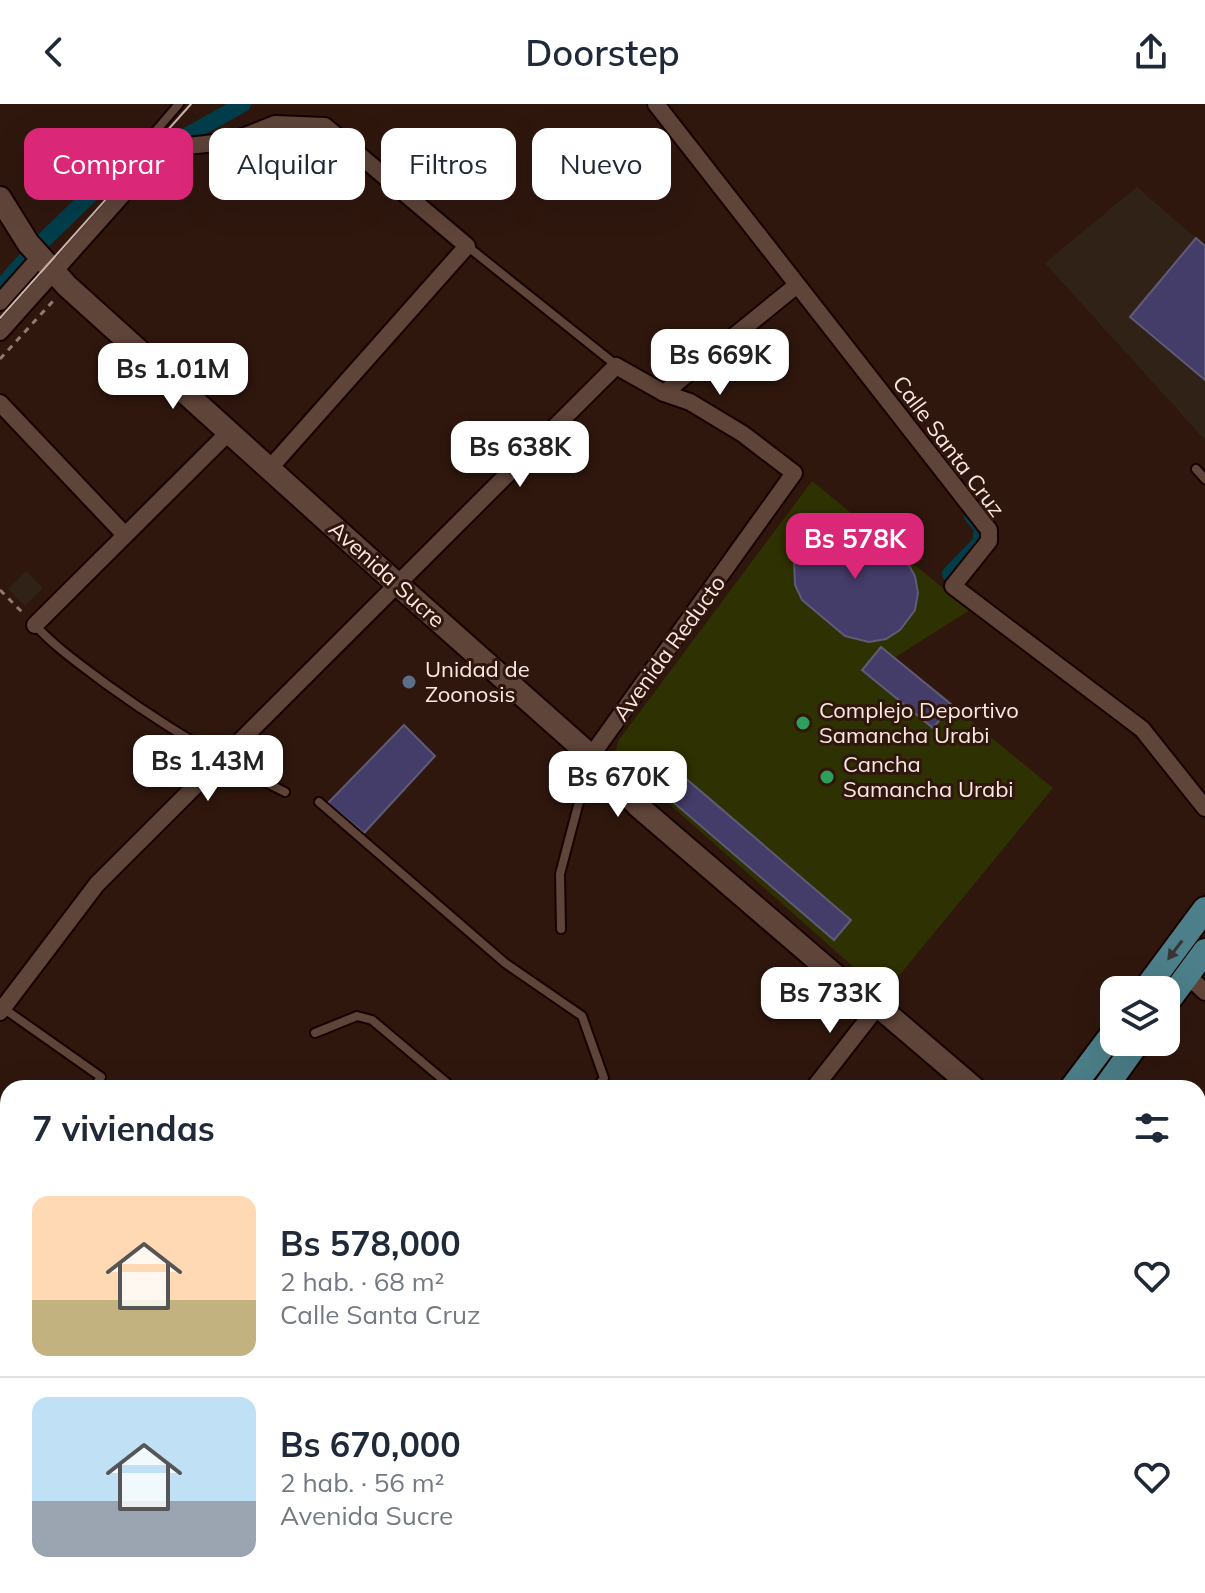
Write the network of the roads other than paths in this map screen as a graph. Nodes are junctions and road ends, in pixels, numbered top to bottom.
1 (179, 104) edge
2 (656, 104) edge
3 (158, 128) edge
4 (0, 198) edge
5 (467, 246) junction
6 (54, 272) junction
7 (797, 285) junction
8 (0, 302) edge
9 (0, 332) edge
10 (616, 366) junction
11 (664, 393) junction
12 (0, 403) edge
13 (230, 431) junction
14 (270, 468) junction
15 (1196, 469) dead end
16 (1205, 479) edge
17 (125, 535) junction
18 (396, 583) junction
19 (35, 625) joint
20 (591, 756) junction
21 (222, 761) junction
22 (285, 792) dead end
23 (319, 802) dead end
24 (1205, 808) edge
25 (1205, 909) edge
26 (561, 929) dead end
27 (1205, 951) edge
28 (1187, 975) junction
29 (1155, 976) edge
30 (1180, 985) edge
31 (1205, 992) edge
32 (878, 1006) junction
33 (1, 1009) edge
34 (315, 1033) dead end
35 (1100, 1051) edge
36 (1128, 1056) edge
37 (99, 1080) edge
38 (443, 1080) edge
39 (602, 1080) edge
40 (820, 1080) edge
41 (965, 1080) edge
42 (1078, 1080) edge
43 (1111, 1080) edge

1 - 3 lane
2 - 7 street, Calle Santa Cruz
4 - 6 street, Avenida Sucre
5 - 6 street
5 - 10 lane
5 - 14 street
6 - 8 street
6 - 9 street
6 - 13 street, Avenida Sucre
7 - 11 street
7 - 24 street, Calle Santa Cruz
10 - 11 street
10 - 18 street
11 - 20 street, Avenida Reducto
12 - 17 street
13 - 14 street, Avenida Sucre
13 - 17 street
14 - 18 street, Avenida Sucre
15 - 16 lane
17 - 19 street
18 - 20 street, Avenida Sucre
18 - 21 street
19 - 21 lane
20 - 26 lane, Avenida Reducto
20 - 32 street, Avenida Sucre
21 - 22 lane
21 - 33 street
23 - 39 lane
25 -> 29 main road
27 - 28 main road
28 - 30 main road
28 - 31 street
32 - 40 street
32 - 41 street, Avenida Sucre
33 - 37 lane
34 - 38 lane
35 - 42 main road
36 - 43 main road

